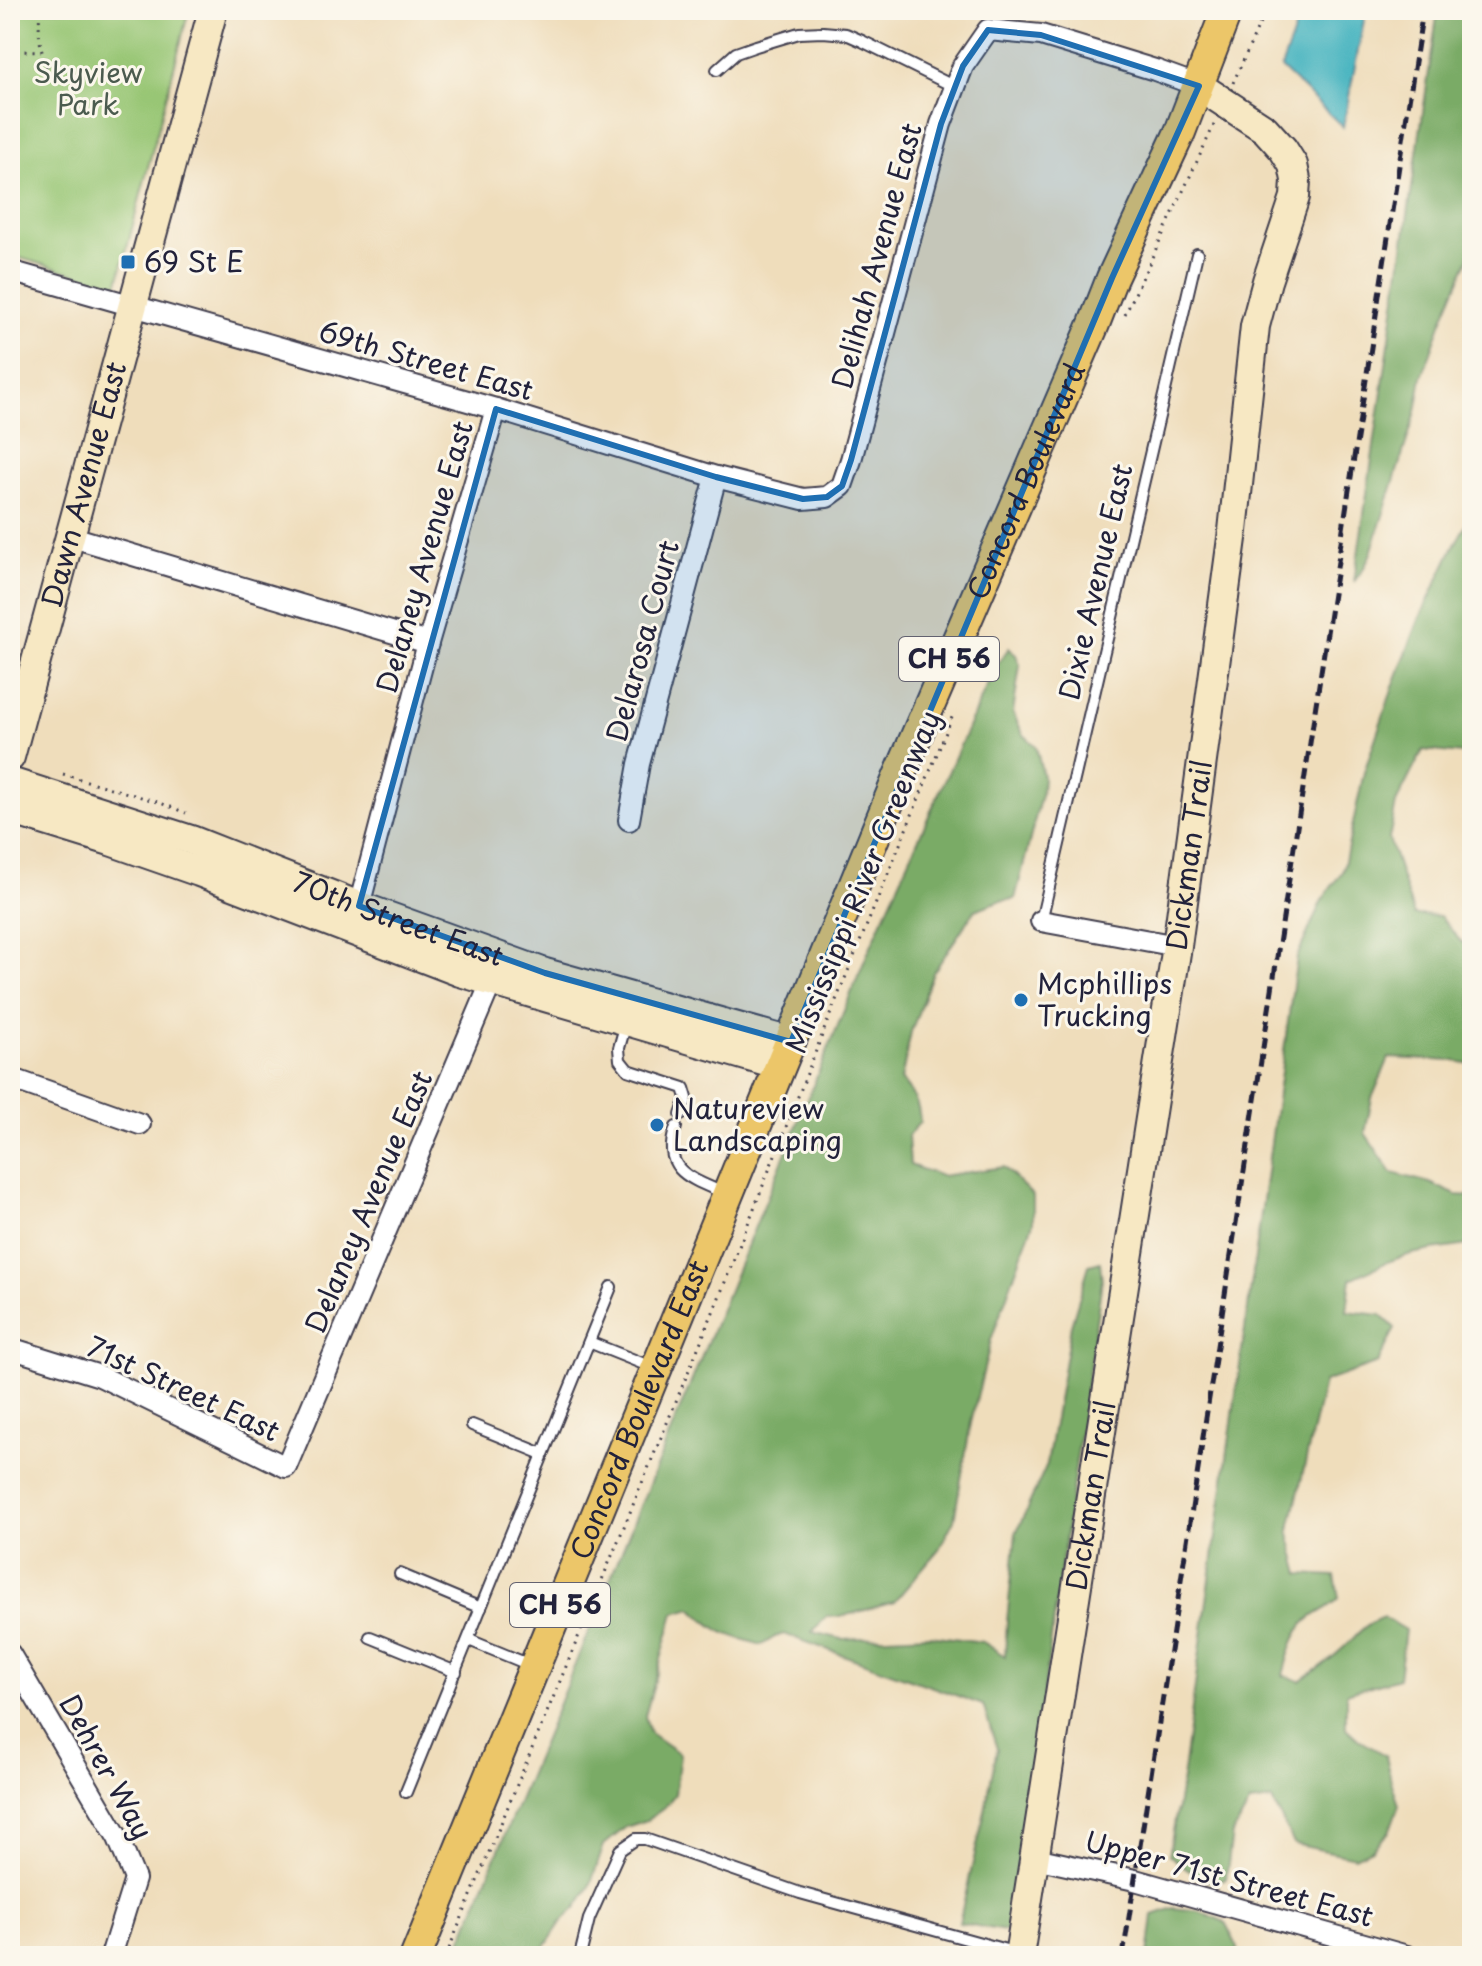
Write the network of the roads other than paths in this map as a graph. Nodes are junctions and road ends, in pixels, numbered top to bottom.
1 (213, 10) edge
2 (1227, 10) edge
3 (717, 70) dead end
4 (1199, 86) junction
5 (955, 87) junction
6 (1197, 254) dead end
7 (10, 271) edge
8 (133, 305) junction
9 (496, 409) junction
10 (716, 477) junction
11 (827, 497) joint
12 (69, 536) junction
13 (428, 643) junction
14 (10, 757) edge
15 (10, 782) edge
16 (10, 810) edge
17 (629, 820) dead end
18 (359, 906) junction
19 (1041, 921) joint
20 (1177, 946) junction
21 (496, 970) junction
22 (630, 1010) junction
23 (786, 1054) junction
24 (10, 1078) edge
25 (681, 1115) dead end
26 (140, 1124) dead end
27 (676, 1127) dead end
28 (728, 1194) junction
29 (611, 1287) dead end
30 (589, 1342) junction
31 (10, 1348) edge
32 (657, 1369) junction
33 (472, 1425) dead end
34 (543, 1454) junction
35 (286, 1467) joint
36 (400, 1574) dead end
37 (481, 1608) junction
38 (370, 1637) dead end
39 (469, 1640) junction
40 (10, 1654) edge
41 (534, 1667) junction
42 (456, 1672) junction
43 (406, 1792) dead end
44 (1035, 1858) junction
45 (1019, 1955) edge
46 (111, 1956) edge
47 (416, 1956) edge
48 (580, 1956) edge
49 (1407, 1956) edge

1 - 8 street, Dawn Avenue East
2 - 4 main road, Concord Boulevard / CH 56
3 - 5 lane
4 - 5 street, Delihah Avenue East
4 - 20 street, Dickman Trail
4 - 23 main road, Concord Boulevard / CH 56
5 - 11 street, Delihah Avenue East
6 - 19 lane, Dixie Avenue East
7 - 8 street, 69th Street East
8 - 9 street, 69th Street East
8 - 12 street, Dawn Avenue East
9 - 10 street, 69th Street East
9 - 13 street, Delaney Avenue East
10 - 11 street, 69th Street East
10 - 17 street, Delarosa Court
12 - 13 street
12 - 14 street, Dawn Avenue East
13 - 18 street, Delaney Avenue East
15 - 18 street, 70th Street East
16 - 21 street, 70th Street East
18 - 21 street, 70th Street East
19 - 20 street
20 - 44 street, Dickman Trail
21 - 22 street, 70th Street East
21 - 35 street, Delaney Avenue East
22 - 23 street, 70th Street East
22 - 25 lane
23 - 28 main road, Concord Boulevard East / CH 56
24 - 26 street
27 - 28 lane
28 - 32 main road, Concord Boulevard East / CH 56
29 - 30 lane
30 - 32 lane
30 - 34 lane
31 - 35 street, 71st Street East
32 - 41 main road, Concord Boulevard East / CH 56
33 - 34 lane
34 - 37 lane
36 - 37 lane
37 - 39 lane
38 - 42 lane
39 - 41 lane
39 - 42 lane
40 - 46 street, Dehrer Way
41 - 47 main road, Concord Boulevard East / CH 56
42 - 43 lane
44 - 45 street, Dickman Trail
44 - 49 street, Upper 71st Street East
45 - 48 lane

